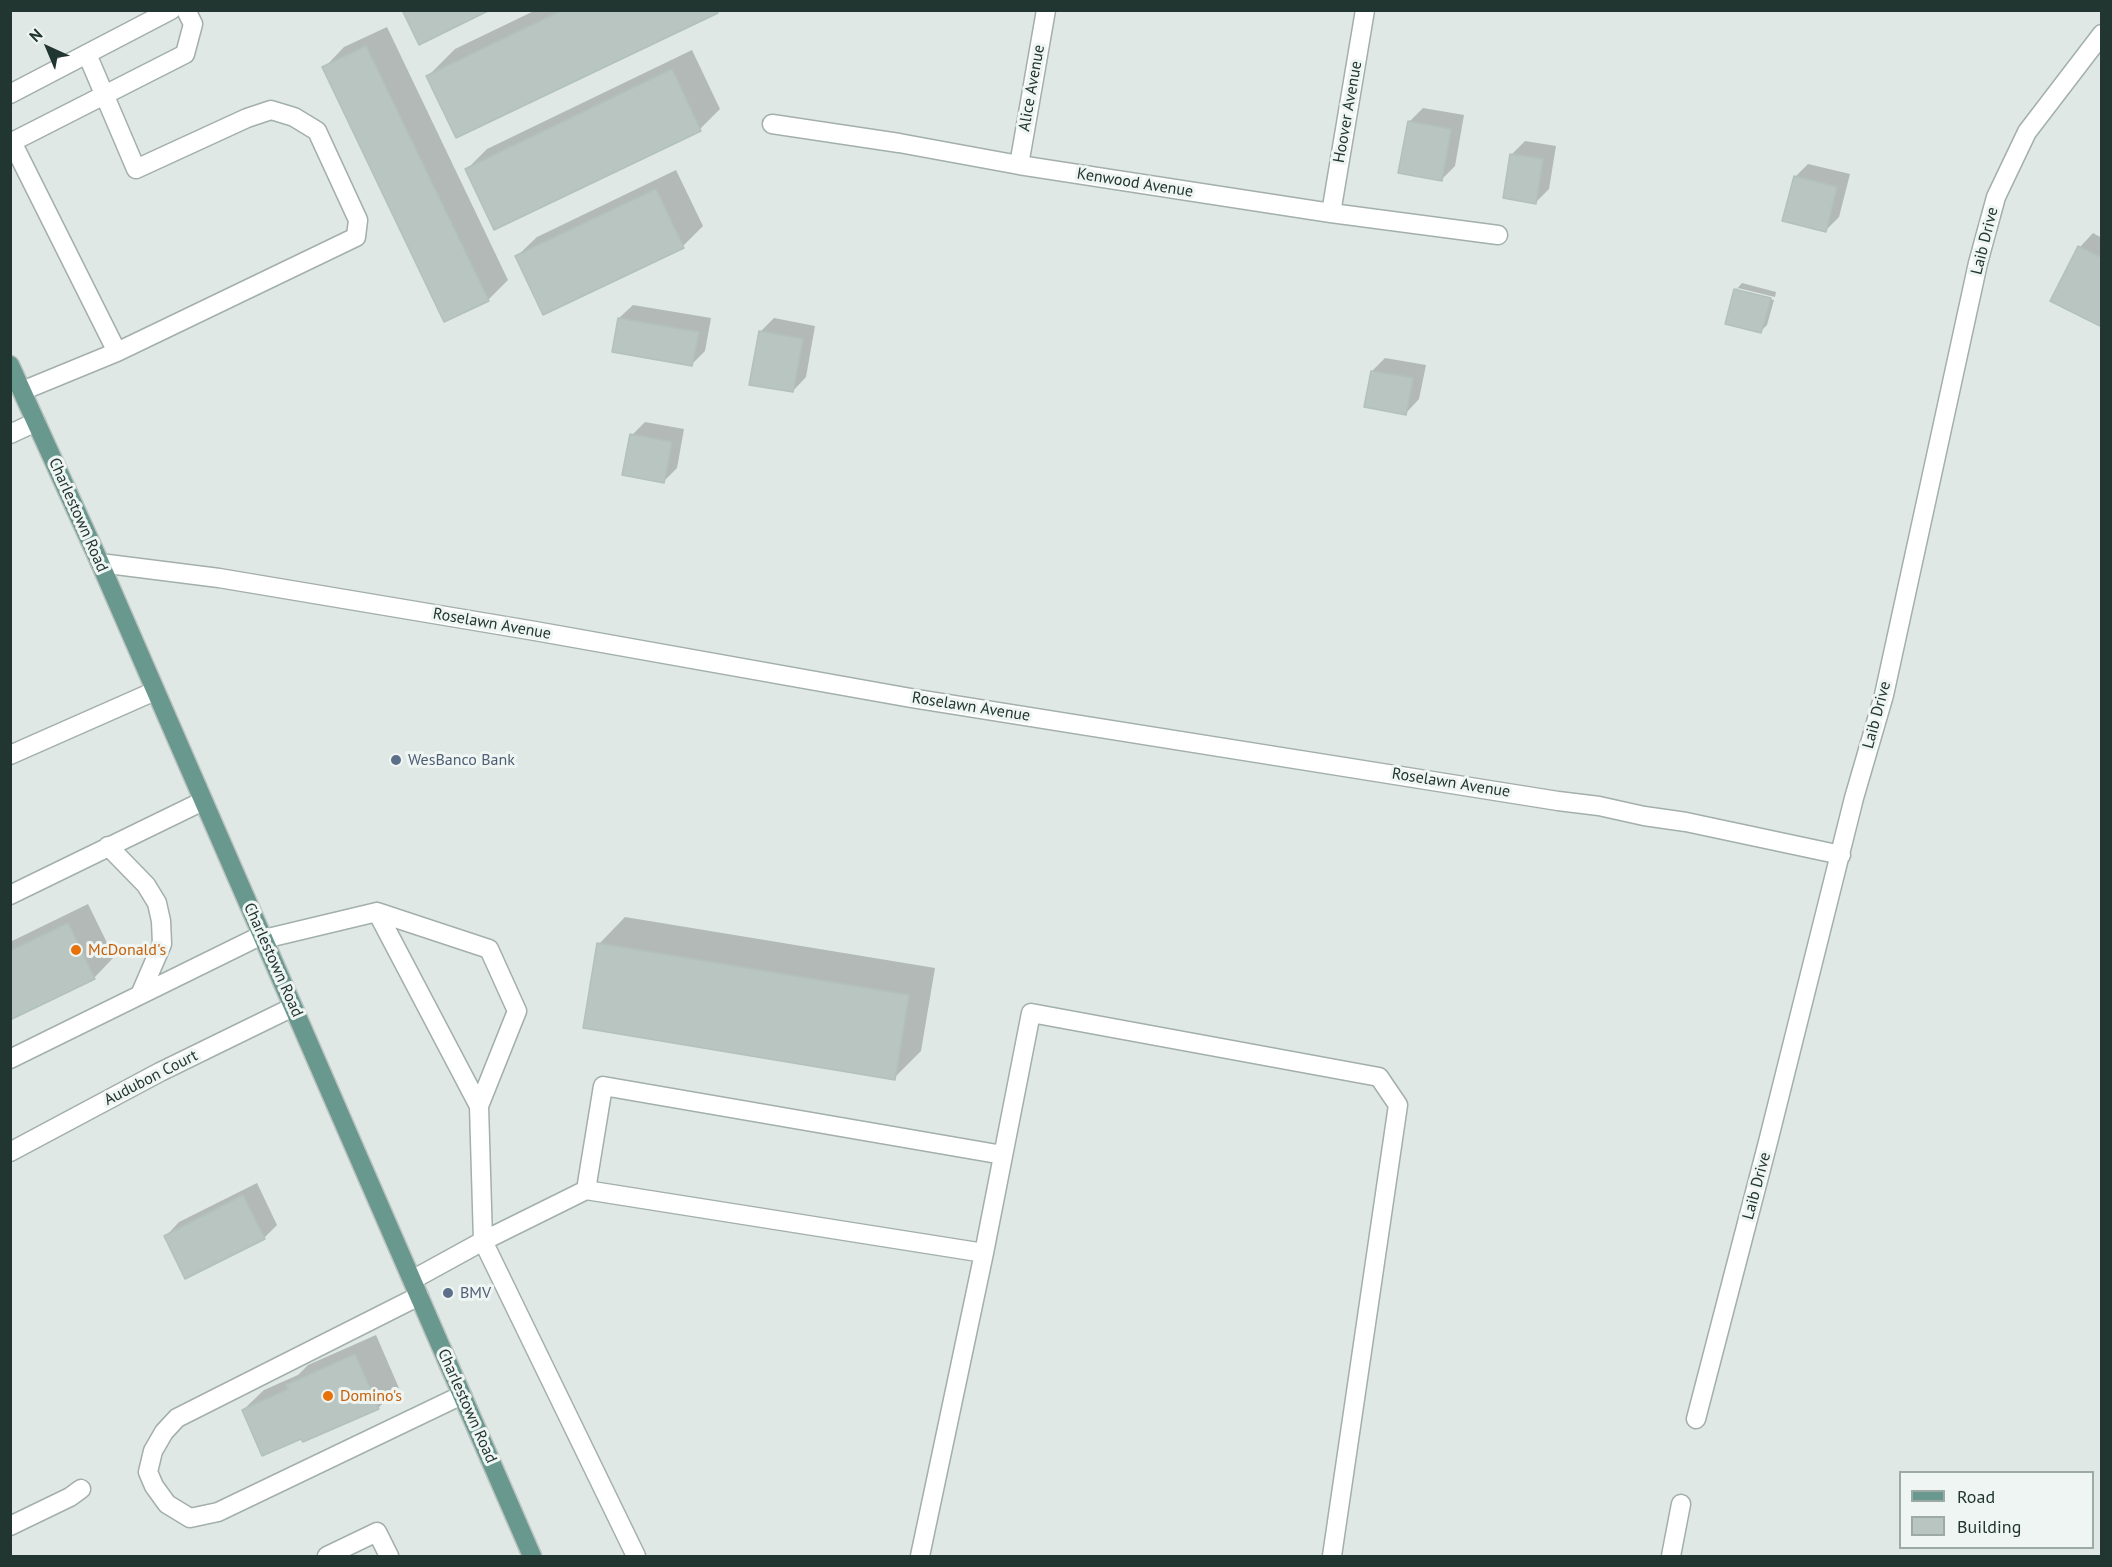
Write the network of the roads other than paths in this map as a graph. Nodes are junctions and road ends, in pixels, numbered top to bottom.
1 (171, 10) edge
2 (186, 10) edge
3 (1046, 10) edge
4 (1365, 10) edge
5 (2102, 34) edge
6 (87, 54) junction
7 (10, 94) edge
8 (104, 96) junction
9 (772, 124) dead end
10 (11, 142) edge
11 (1019, 165) junction
12 (1331, 213) junction
13 (1498, 235) dead end
14 (117, 352) junction
15 (10, 365) edge
16 (22, 391) junction
17 (36, 422) junction
18 (10, 434) edge
19 (100, 564) junction
20 (155, 691) junction
21 (10, 754) edge
22 (203, 801) junction
23 (108, 846) junction
24 (1841, 855) junction
25 (10, 895) edge
26 (377, 912) junction
27 (263, 937) junction
28 (140, 995) junction
29 (293, 1007) junction
30 (10, 1059) edge
31 (479, 1106) junction
32 (10, 1152) edge
33 (1003, 1155) junction
34 (586, 1190) junction
35 (483, 1241) junction
36 (984, 1253) junction
37 (415, 1288) junction
38 (462, 1395) junction
39 (1695, 1419) dead end
40 (81, 1489) dead end
41 (1681, 1504) dead end
42 (10, 1526) edge
43 (327, 1557) edge
44 (389, 1557) edge
45 (532, 1557) edge
46 (636, 1557) edge
47 (920, 1557) edge
48 (1332, 1557) edge
49 (1671, 1557) edge

1 - 6 street
2 - 8 street
3 - 11 street, Alice Avenue
4 - 12 street, Hoover Avenue
5 - 24 street, Laib Drive
6 - 7 street
6 - 8 street
8 - 10 street
8 - 14 street
9 - 11 street, Kenwood Avenue
10 - 14 street
11 - 12 street, Kenwood Avenue
12 - 13 street, Kenwood Avenue
14 - 16 street
15 - 16 main road, Charlestown Road
16 - 17 main road, Charlestown Road
17 - 18 street
17 - 19 main road, Charlestown Road
19 - 20 main road, Charlestown Road
19 - 24 street, Roselawn Avenue
20 - 21 street
20 - 22 main road, Charlestown Road
22 - 23 street
22 - 27 main road, Charlestown Road
23 - 25 street
23 - 28 street
24 - 39 street, Laib Drive
26 - 27 street
26 - 31 street
26 - 31 street
27 - 28 street
27 - 29 main road, Charlestown Road
28 - 30 street
29 - 32 street, Audubon Court
29 - 37 main road, Charlestown Road
31 - 35 street
33 - 34 street
33 - 36 street
33 - 48 street
34 - 35 street
34 - 36 street
35 - 37 street
35 - 46 street
36 - 47 street
37 - 38 main road, Charlestown Road
37 - 38 street
38 - 45 main road, Charlestown Road
40 - 42 street
41 - 49 street
43 - 44 street

